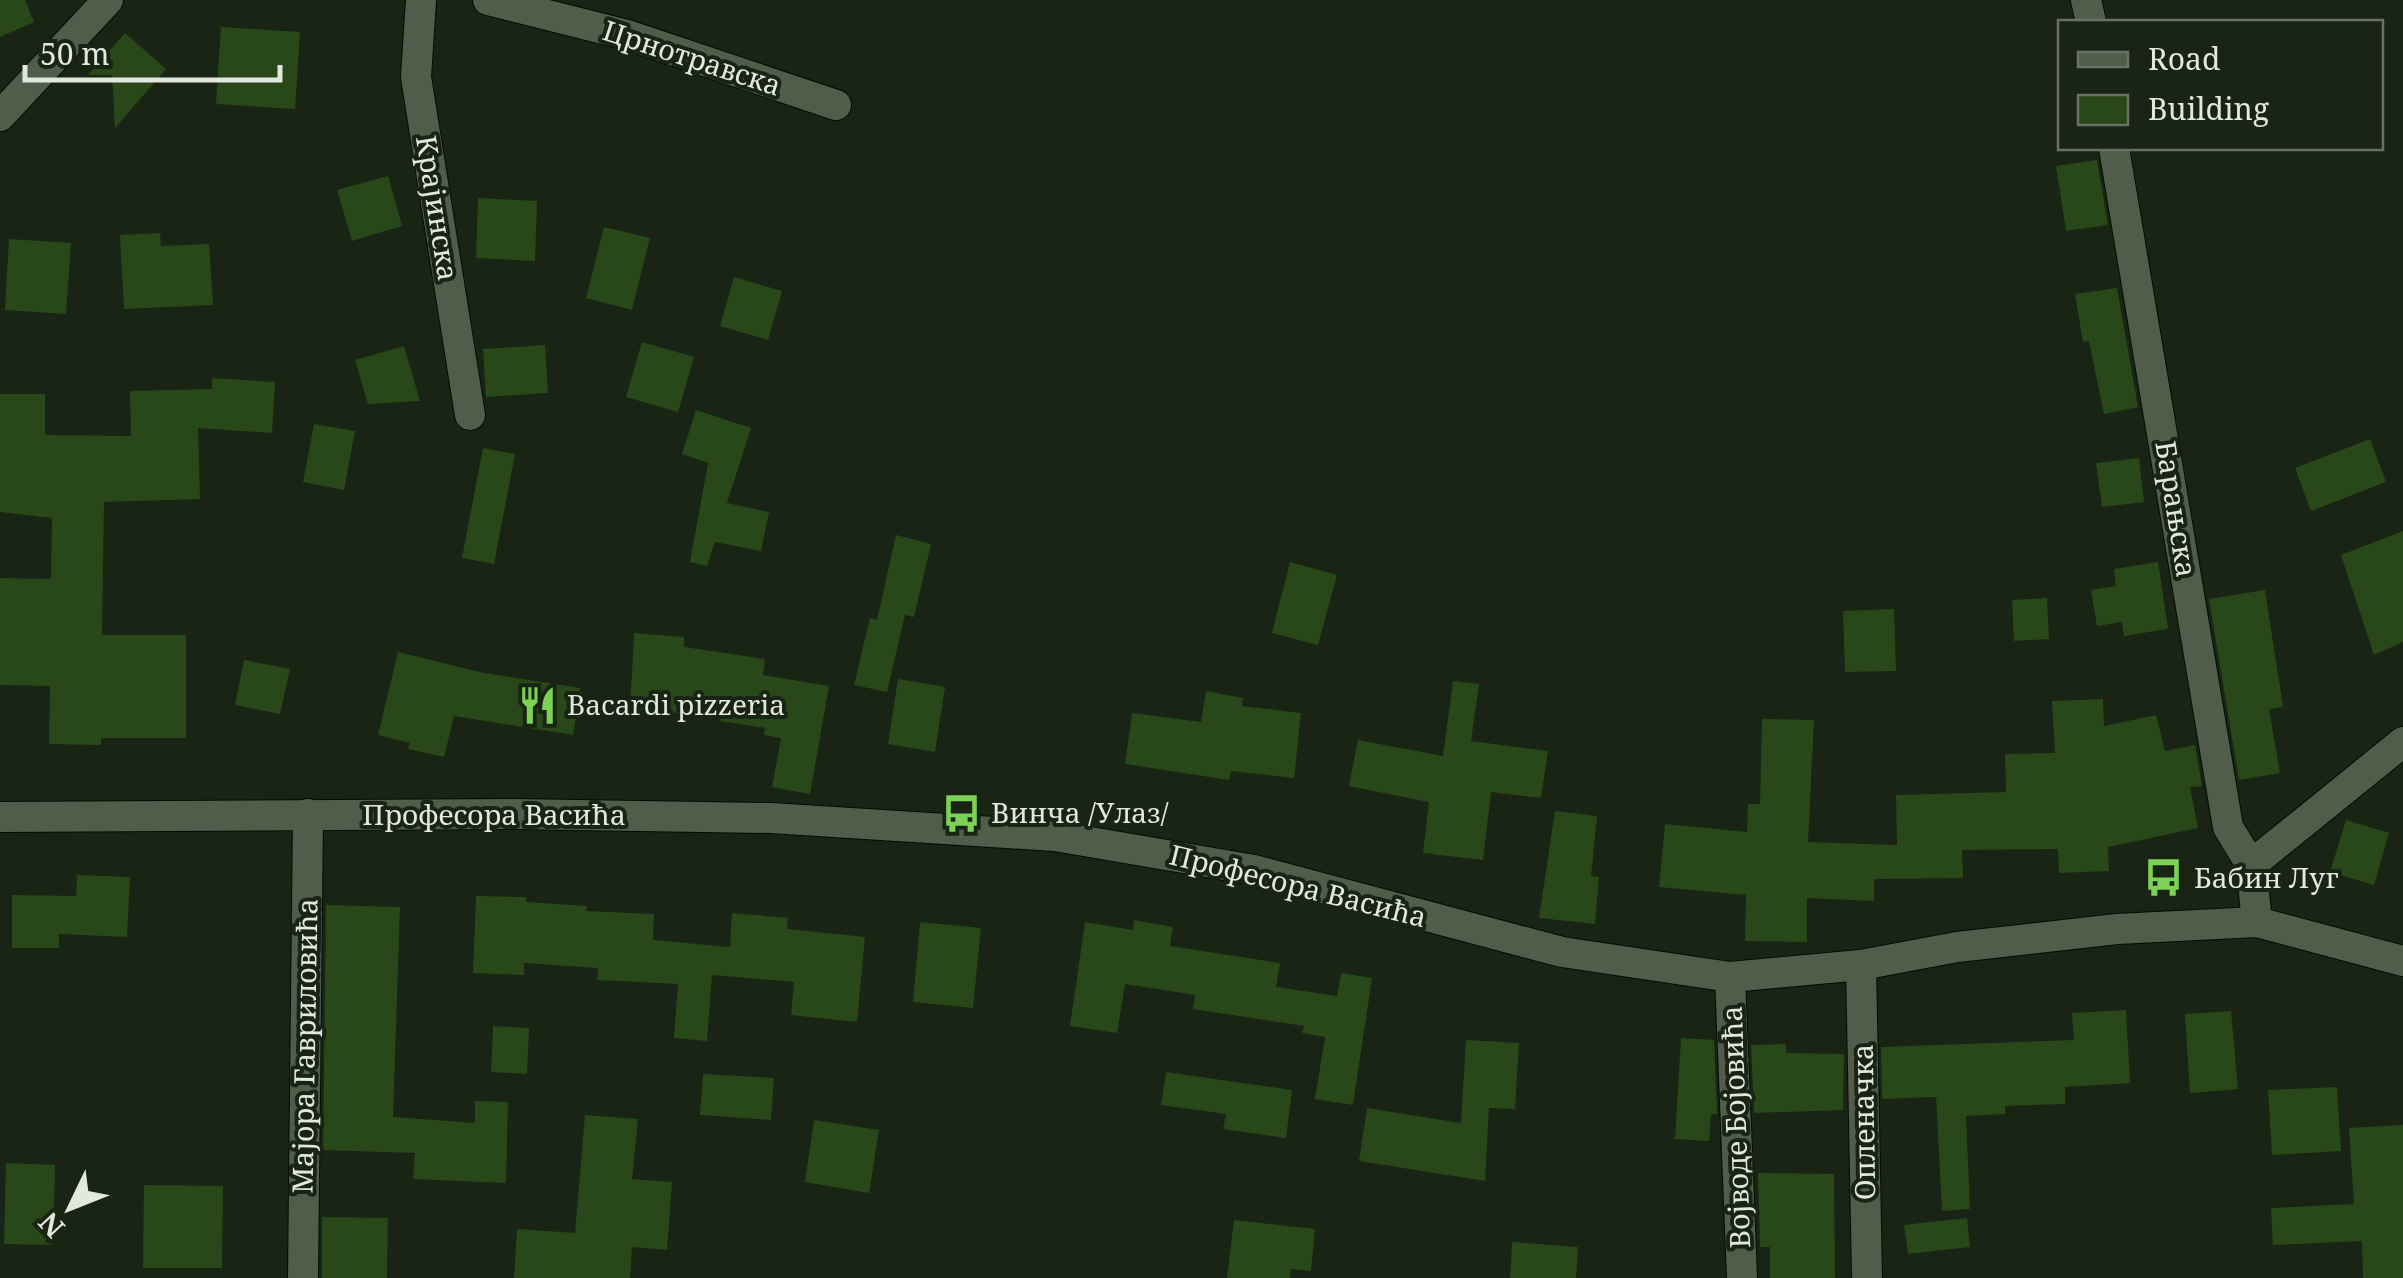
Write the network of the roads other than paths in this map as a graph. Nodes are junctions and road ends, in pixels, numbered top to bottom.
1 (108, 0) edge
2 (421, 0) edge
3 (488, 0) edge
4 (836, 105) dead end
5 (0, 116) edge
6 (2114, 150) edge
7 (470, 415) dead end
8 (2403, 742) edge
9 (308, 814) junction
10 (0, 816) edge
11 (2251, 865) junction
12 (2257, 922) junction
13 (2403, 961) edge
14 (1861, 966) junction
15 (1730, 977) junction
16 (302, 1278) edge
17 (1742, 1278) edge
18 (1867, 1278) edge

1 - 5 street
2 - 7 street, Крајинска
3 - 4 street, Црнотравска
6 - 11 street, Барањска
8 - 11 street
9 - 10 street, Професора Васића
9 - 15 street, Професора Васића
9 - 16 street, Мајора Гавриловића
11 - 12 street
12 - 13 street, Професора Васића
12 - 14 street, Професора Васића
14 - 15 street, Професора Васића
14 - 18 street, Опленачка
15 - 17 street, Војводе Бојовића

